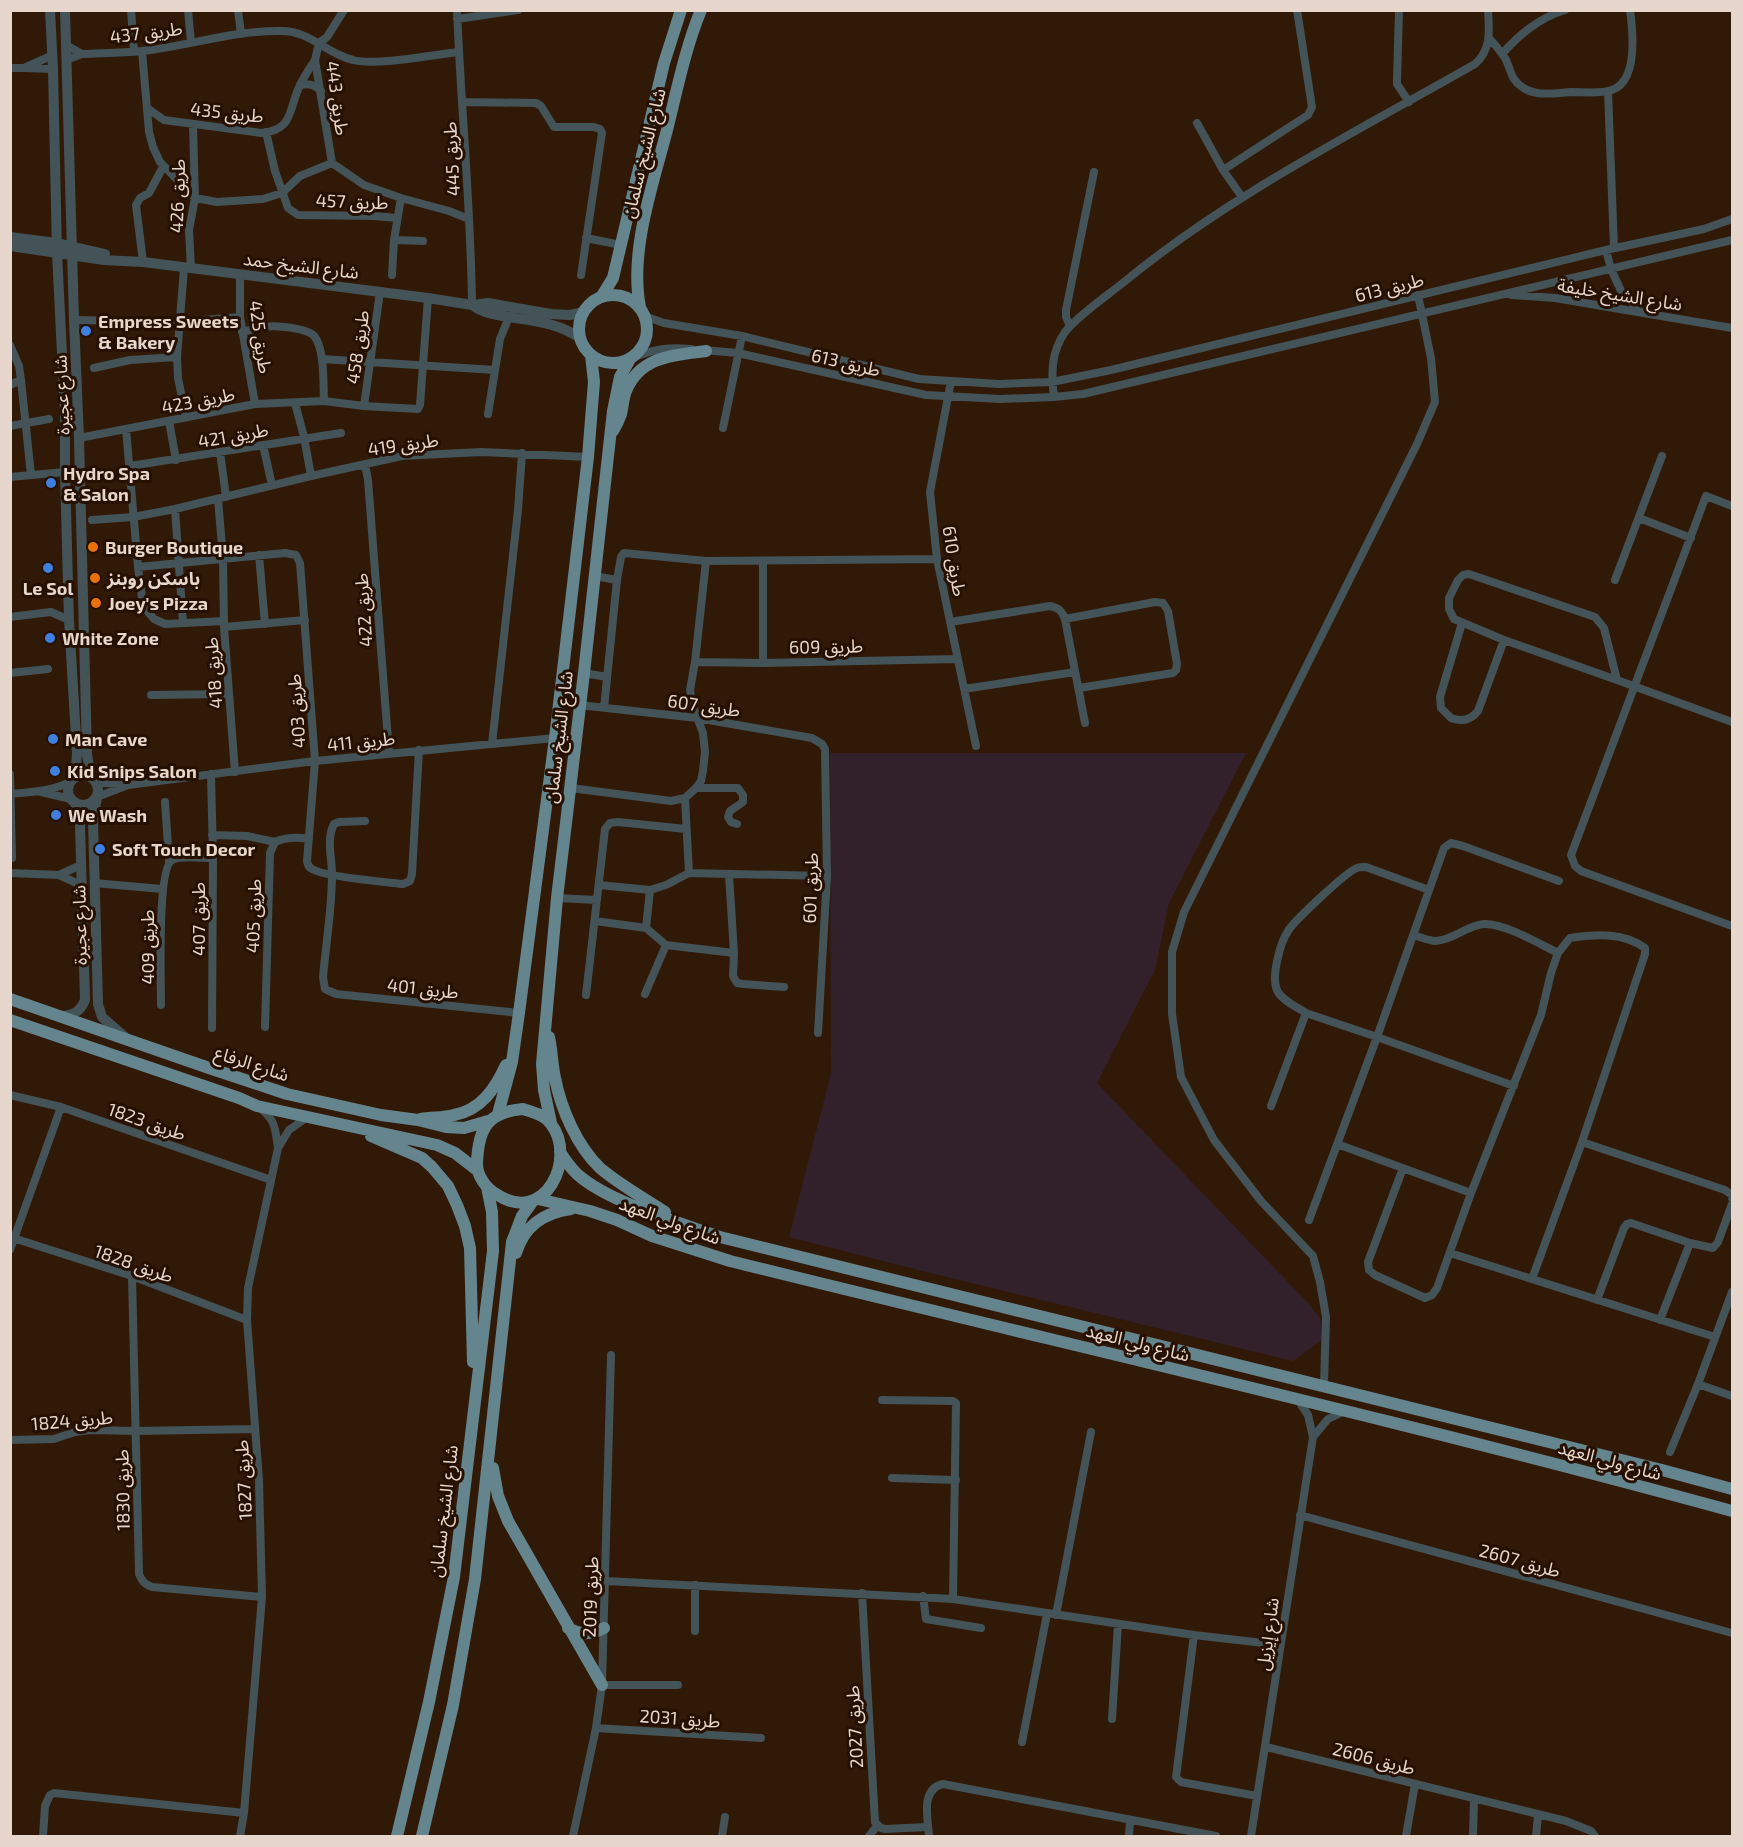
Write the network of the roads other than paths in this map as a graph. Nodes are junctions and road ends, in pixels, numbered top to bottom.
1 (50, 10) edge
2 (64, 10) edge
3 (131, 10) edge
4 (188, 10) edge
5 (238, 10) edge
6 (344, 10) edge
7 (518, 10) edge
8 (681, 10) edge
9 (701, 10) edge
10 (1297, 10) edge
11 (1399, 10) edge
12 (1488, 10) edge
13 (1565, 10) edge
14 (1630, 10) edge
15 (484, 13) edge
16 (457, 15) edge
17 (241, 34) junction
18 (1489, 38) junction
19 (191, 42) junction
20 (319, 44) junction
21 (66, 45) junction
22 (138, 51) junction
23 (458, 52) junction
24 (82, 54) junction
25 (1502, 54) junction
26 (52, 55) junction
27 (66, 60) junction
28 (315, 60) junction
29 (10, 68) edge
30 (24, 68) junction
31 (53, 69) junction
32 (300, 85) junction
33 (321, 91) junction
34 (1608, 91) junction
35 (462, 102) junction
36 (1409, 102) junction
37 (147, 108) junction
38 (164, 120) junction
39 (1197, 123) dead end
40 (193, 125) junction
41 (149, 132) junction
42 (266, 132) junction
43 (332, 163) junction
44 (163, 166) junction
45 (1223, 170) junction
46 (1094, 172) dead end
47 (282, 193) junction
48 (1242, 197) junction
49 (195, 198) junction
50 (401, 198) junction
51 (397, 218) junction
52 (469, 219) junction
53 (1732, 219) edge
54 (10, 237) edge
55 (586, 238) junction
56 (394, 240) junction
57 (1732, 240) edge
58 (423, 241) dead end
59 (621, 245) junction
60 (10, 246) edge
61 (57, 248) junction
62 (1614, 248) junction
63 (1606, 250) junction
64 (72, 251) junction
65 (143, 262) junction
66 (188, 268) junction
67 (1611, 269) junction
68 (240, 274) junction
69 (392, 275) dead end
70 (581, 275) dead end
71 (380, 292) junction
72 (1502, 295) junction
73 (602, 296) junction
74 (1418, 296) junction
75 (428, 298) junction
76 (472, 305) junction
77 (521, 309) junction
78 (642, 311) junction
79 (584, 312) junction
80 (1641, 312) junction
81 (1422, 314) junction
82 (509, 316) junction
83 (240, 317) junction
84 (74, 320) junction
85 (180, 322) junction
86 (1070, 326) junction
87 (1732, 328) edge
88 (242, 332) junction
89 (742, 336) junction
90 (581, 339) junction
91 (10, 345) edge
92 (706, 351) junction
93 (738, 353) junction
94 (591, 356) junction
95 (177, 357) junction
96 (632, 358) junction
97 (322, 359) junction
98 (369, 362) junction
99 (423, 366) junction
100 (94, 368) dead end
101 (495, 370) junction
102 (21, 380) junction
103 (951, 381) junction
104 (1052, 382) junction
105 (10, 385) edge
106 (947, 396) junction
107 (1054, 397) junction
108 (324, 401) junction
109 (295, 402) junction
110 (255, 404) junction
111 (364, 406) junction
112 (488, 414) dead end
113 (186, 417) junction
114 (49, 419) dead end
115 (169, 421) junction
116 (26, 423) junction
117 (10, 426) edge
118 (723, 428) dead end
119 (126, 429) junction
120 (340, 432) dead end
121 (304, 437) junction
122 (79, 438) junction
123 (609, 438) junction
124 (263, 446) junction
125 (220, 452) junction
126 (522, 453) junction
127 (1662, 456) dead end
128 (588, 457) junction
129 (176, 460) junction
130 (365, 465) junction
131 (130, 466) junction
132 (65, 472) junction
133 (31, 475) junction
134 (312, 476) junction
135 (10, 477) edge
136 (272, 485) junction
137 (222, 498) junction
138 (1732, 506) edge
139 (175, 509) junction
140 (133, 517) junction
141 (1638, 518) junction
142 (87, 520) junction
143 (1690, 538) junction
144 (259, 555) junction
145 (223, 558) junction
146 (937, 559) junction
147 (706, 561) junction
148 (762, 561) junction
149 (179, 563) junction
150 (138, 567) junction
151 (594, 576) junction
152 (617, 580) junction
153 (1615, 580) dead end
154 (69, 600) junction
155 (51, 612) junction
156 (10, 617) edge
157 (1065, 619) junction
158 (69, 620) junction
159 (305, 621) junction
160 (950, 622) junction
161 (183, 623) junction
162 (1462, 623) junction
163 (224, 624) junction
164 (265, 624) junction
165 (1504, 640) junction
166 (957, 659) junction
167 (695, 662) junction
168 (763, 663) junction
169 (48, 669) dead end
170 (1075, 672) junction
171 (10, 673) edge
172 (584, 673) junction
173 (607, 677) junction
174 (1617, 680) junction
175 (1634, 686) junction
176 (1079, 688) junction
177 (964, 689) junction
178 (229, 694) junction
179 (151, 695) dead end
180 (579, 705) junction
181 (604, 708) junction
182 (697, 718) junction
183 (1732, 722) edge
184 (1085, 723) dead end
185 (555, 738) junction
186 (492, 744) junction
187 (822, 744) joint
188 (976, 746) dead end
189 (419, 750) junction
190 (389, 753) junction
191 (315, 761) junction
192 (235, 772) junction
193 (10, 774) edge
194 (211, 774) junction
195 (92, 778) junction
196 (73, 779) junction
197 (128, 785) junction
198 (571, 788) junction
199 (696, 788) junction
200 (37, 791) junction
201 (11, 794) edge
202 (97, 796) junction
203 (685, 798) junction
204 (73, 801) junction
205 (165, 802) dead end
206 (365, 821) dead end
207 (737, 824) dead end
208 (686, 829) junction
209 (212, 835) junction
210 (309, 839) junction
211 (275, 842) junction
212 (12, 858) dead end
213 (213, 858) junction
214 (169, 861) junction
215 (81, 866) junction
216 (10, 873) edge
217 (689, 873) junction
218 (332, 874) junction
219 (729, 874) junction
220 (59, 875) junction
221 (827, 876) junction
222 (1559, 881) dead end
223 (94, 883) junction
224 (81, 885) junction
225 (599, 885) junction
226 (162, 889) junction
227 (1429, 890) junction
228 (650, 891) junction
229 (557, 898) junction
230 (597, 900) junction
231 (595, 921) junction
232 (1732, 926) edge
233 (646, 928) junction
234 (1413, 935) junction
235 (666, 945) junction
236 (734, 953) junction
237 (1558, 953) junction
238 (784, 987) dead end
239 (645, 994) dead end
240 (586, 995) dead end
241 (10, 999) edge
242 (161, 1005) dead end
243 (519, 1013) junction
244 (1306, 1013) junction
245 (60, 1016) junction
246 (546, 1016) junction
247 (10, 1020) edge
248 (264, 1027) dead end
249 (212, 1028) dead end
250 (818, 1033) dead end
251 (1377, 1036) junction
252 (129, 1040) junction
253 (514, 1048) junction
254 (1514, 1086) junction
255 (10, 1095) edge
256 (257, 1106) junction
257 (1271, 1106) dead end
258 (61, 1107) junction
259 (306, 1118) junction
260 (493, 1118) junction
261 (418, 1120) junction
262 (551, 1122) junction
263 (357, 1128) junction
264 (1582, 1142) junction
265 (1337, 1144) junction
266 (278, 1148) junction
267 (560, 1152) junction
268 (1403, 1168) junction
269 (477, 1170) junction
270 (271, 1180) junction
271 (487, 1186) junction
272 (1471, 1192) junction
273 (1732, 1198) edge
274 (536, 1200) junction
275 (1732, 1204) edge
276 (590, 1211) junction
277 (1309, 1220) dead end
278 (684, 1225) junction
279 (13, 1237) edge
280 (1690, 1243) junction
281 (10, 1250) edge
282 (1450, 1253) junction
283 (132, 1276) junction
284 (1532, 1279) junction
285 (506, 1292) junction
286 (1732, 1292) edge
287 (1597, 1300) junction
288 (247, 1320) junction
289 (1660, 1320) junction
290 (1715, 1337) junction
291 (611, 1355) dead end
292 (1698, 1384) junction
293 (1324, 1386) junction
294 (1732, 1396) edge
295 (882, 1400) dead end
296 (1298, 1400) junction
297 (474, 1403) junction
298 (1320, 1405) junction
299 (1345, 1412) junction
300 (255, 1429) junction
301 (135, 1431) junction
302 (1091, 1432) dead end
303 (1313, 1437) junction
304 (10, 1440) edge
305 (490, 1452) junction
306 (1670, 1452) dead end
307 (892, 1478) dead end
308 (956, 1480) junction
309 (1732, 1489) edge
310 (1732, 1511) edge
311 (1300, 1515) junction
312 (606, 1581) junction
313 (695, 1585) junction
314 (862, 1593) junction
315 (923, 1596) junction
316 (262, 1597) junction
317 (953, 1599) junction
318 (1051, 1614) junction
319 (1118, 1624) junction
320 (568, 1628) junction
321 (604, 1628) junction
322 (981, 1628) dead end
323 (694, 1631) dead end
324 (1732, 1633) edge
325 (1194, 1635) junction
326 (1280, 1645) junction
327 (678, 1684) dead end
328 (602, 1685) junction
329 (1112, 1719) dead end
330 (596, 1728) junction
331 (761, 1738) dead end
332 (1022, 1742) dead end
333 (1266, 1747) junction
334 (1415, 1784) junction
335 (1257, 1796) junction
336 (1474, 1799) junction
337 (244, 1813) junction
338 (1538, 1815) junction
339 (725, 1816) dead end
340 (1130, 1820) junction
341 (877, 1826) junction
342 (928, 1827) junction
343 (43, 1836) edge
344 (240, 1836) edge
345 (397, 1836) edge
346 (422, 1836) edge
347 (573, 1836) edge
348 (722, 1836) edge
349 (869, 1836) edge
350 (929, 1836) edge
351 (1129, 1836) edge
352 (1216, 1836) edge
353 (1251, 1836) edge
354 (1406, 1836) edge
355 (1473, 1836) edge
356 (1536, 1836) edge
357 (1595, 1836) edge

1 - 26 street, شارع عجيرة
2 - 21 street, شارع عجيرة
3 - 22 street
4 - 19 street
5 - 17 street
6 - 20 street, طريق 443
7 - 15 street
8 - 59 main road, شارع الشيخ سلمان
9 - 78 main road, شارع الشيخ سلمان
10 - 45 street
11 - 36 street
12 - 18 street
13 - 25 street
14 - 34 street
15 - 16 street
16 - 23 street, طريق 445
17 - 19 street, طريق 437
17 - 20 street, طريق 437
18 - 25 street
18 - 36 street
19 - 22 street, طريق 437
20 - 23 street, طريق 437
20 - 28 street, طريق 443
21 - 24 street
21 - 27 street, شارع عجيرة
22 - 24 street, طريق 437
22 - 37 street
23 - 35 street, طريق 445
24 - 27 street, طريق 437
25 - 34 street
26 - 30 street
26 - 31 street, شارع عجيرة
27 - 64 street, شارع عجيرة
28 - 32 street, طريق 435
28 - 33 street, طريق 443
29 - 30 street
30 - 31 street
31 - 61 street, شارع عجيرة
32 - 33 street
32 - 42 street, طريق 435
33 - 43 street, طريق 443
34 - 62 street
35 - 52 street, طريق 445
35 - 55 street
36 - 48 street
37 - 38 street, طريق 435
37 - 41 street
38 - 40 street, طريق 435
38 - 41 street, طريق 435
39 - 45 street
40 - 42 street, طريق 435
40 - 49 street, طريق 426
41 - 44 street
42 - 47 street, طريق 457
43 - 47 street
43 - 50 street
44 - 49 street
44 - 65 street
45 - 48 street
46 - 86 street
47 - 49 street
47 - 51 street, طريق 457
48 - 86 street
49 - 66 street, طريق 426
50 - 51 street
50 - 52 street
51 - 56 street
52 - 76 street, طريق 445
53 - 62 street, طريق 613
54 - 61 street, شارع الشيخ حمد
55 - 59 street
55 - 70 street
56 - 58 street
56 - 69 street
57 - 67 street, طريق 613
59 - 73 main road, شارع الشيخ سلمان
60 - 61 street, شارع الشيخ حمد
61 - 64 street, شارع الشيخ حمد
61 - 132 street, شارع عجيرة
62 - 63 street, طريق 613
63 - 67 street
63 - 74 street, طريق 613
64 - 65 street, شارع الشيخ حمد
64 - 84 street, شارع عجيرة
65 - 66 street, شارع الشيخ حمد
66 - 68 street, شارع الشيخ حمد
66 - 85 street, طريق 426
67 - 72 street, طريق 613
67 - 80 street
68 - 71 street, شارع الشيخ حمد
68 - 83 street, طريق 425
71 - 75 street, شارع الشيخ حمد
71 - 98 street, طريق 458
72 - 80 street, شارع الشيخ خليفة
72 - 81 street, طريق 613
73 - 78 main road
73 - 79 main road
74 - 81 street
74 - 104 street, طريق 613
75 - 76 street, شارع الشيخ حمد
75 - 99 street
76 - 77 street, شارع الشيخ حمد
76 - 82 street, شارع الشيخ حمد
77 - 79 street, شارع الشيخ حمد
77 - 82 street
78 - 89 street, طريق 613
78 - 96 main road
79 - 90 main road
80 - 87 street, شارع الشيخ خليفة
81 - 107 street, طريق 613
81 - 293 street
82 - 90 street, شارع الشيخ حمد
82 - 101 street
83 - 85 street
83 - 88 street, طريق 425
84 - 85 street
84 - 122 street, شارع عجيرة
85 - 95 street, طريق 426
86 - 104 street
88 - 97 street
88 - 110 street, طريق 425
89 - 93 street
89 - 103 street, طريق 613
90 - 94 main road
91 - 102 street
92 - 93 street, طريق 613
92 - 96 street, طريق 613
92 - 123 main road
93 - 106 street, طريق 613
93 - 118 street
94 - 96 main road
94 - 128 main road, شارع الشيخ سلمان
95 - 100 street
95 - 113 street, طريق 426
96 - 123 main road, شارع الشيخ سلمان
97 - 98 street
97 - 108 street
98 - 99 street
98 - 111 street, طريق 458
99 - 101 street
99 - 111 street, طريق 423
101 - 112 street
102 - 105 street
102 - 116 street
103 - 104 street, طريق 613
103 - 106 street, طريق 610
104 - 107 street
106 - 107 street, طريق 613
106 - 146 street, طريق 610
108 - 109 street, طريق 423
108 - 111 street, طريق 423
109 - 110 street, طريق 423
109 - 121 street
110 - 113 street, طريق 423
113 - 115 street, طريق 423
114 - 116 street
115 - 119 street, طريق 423
115 - 129 street
116 - 117 street
116 - 133 street
119 - 122 street, طريق 423
119 - 131 street
120 - 121 street, طريق 421
121 - 124 street, طريق 421
121 - 134 street
122 - 142 street, شارع عجيرة
123 - 151 main road, شارع الشيخ سلمان
124 - 125 street, طريق 421
124 - 136 street
125 - 129 street, طريق 421
125 - 137 street
126 - 128 street, طريق 419
126 - 130 street, طريق 419
126 - 186 street
127 - 141 street
128 - 185 main road, شارع الشيخ سلمان
129 - 131 street, طريق 421
130 - 134 street, طريق 419
130 - 190 street, طريق 422
131 - 140 street
132 - 133 street
132 - 154 street, شارع عجيرة
133 - 135 street
134 - 136 street, طريق 419
136 - 137 street, طريق 419
137 - 139 street, طريق 419
137 - 145 street, طريق 418
138 - 143 street
139 - 140 street, طريق 419
139 - 149 street
140 - 142 street, طريق 419
140 - 150 street
141 - 143 street
141 - 153 street
142 - 195 street, شارع عجيرة
143 - 175 street
144 - 145 street
144 - 159 street, طريق 403
144 - 164 street
145 - 149 street
145 - 163 street, طريق 418
146 - 148 street
146 - 160 street, طريق 610
147 - 148 street
147 - 152 street
147 - 167 street
148 - 168 street
149 - 150 street
149 - 161 street
150 - 161 street
151 - 152 street
151 - 172 main road, شارع الشيخ سلمان
152 - 173 street
154 - 155 street
154 - 158 street, شارع عجيرة
155 - 156 street
155 - 158 street
157 - 160 street
157 - 170 street
157 - 176 street
158 - 196 street, شارع عجيرة
159 - 164 street
159 - 191 street, طريق 403
160 - 166 street, طريق 610
161 - 163 street
162 - 165 street
162 - 165 street
162 - 174 street
163 - 164 street
163 - 178 street, طريق 418
165 - 174 street
166 - 168 street, طريق 609
166 - 177 street, طريق 610
167 - 168 street, طريق 609
167 - 182 street
169 - 171 street
170 - 176 street
170 - 177 street
172 - 173 street
172 - 180 main road, شارع الشيخ سلمان
173 - 181 street
174 - 175 street
175 - 183 street
175 - 232 street
176 - 184 street
177 - 188 street, طريق 610
178 - 179 street
178 - 192 street, طريق 418
180 - 181 street, طريق 607
180 - 198 main road, شارع الشيخ سلمان
181 - 182 street, طريق 607
182 - 187 street, طريق 607
182 - 199 street
185 - 186 street, طريق 411
185 - 243 main road, شارع الشيخ سلمان
186 - 189 street, طريق 411
187 - 221 street, طريق 601
189 - 190 street, طريق 411
189 - 218 street, طريق 411
190 - 191 street, طريق 411
191 - 192 street, طريق 411
191 - 210 street, طريق 403
192 - 194 street, طريق 411
193 - 201 street
194 - 197 street, طريق 411
194 - 209 street, طريق 407
195 - 196 street
195 - 197 street, طريق 411
195 - 202 street
196 - 200 street
196 - 204 street
197 - 202 street, طريق 411
198 - 203 street
198 - 229 main road, شارع الشيخ سلمان
199 - 203 street
199 - 207 street
200 - 201 street
200 - 204 street
201 - 212 street
202 - 204 street
202 - 223 street, شارع عجيرة
203 - 208 street
204 - 215 street, شارع عجيرة
205 - 214 street, طريق 409
206 - 218 street
208 - 217 street
208 - 225 street
209 - 211 street
209 - 213 street, طريق 407
210 - 211 street
210 - 218 street, طريق 403
211 - 248 street, طريق 405
213 - 214 street
213 - 249 street, طريق 407
214 - 226 street, طريق 409
215 - 220 street
215 - 224 street, شارع عجيرة
216 - 220 street
217 - 219 street
217 - 228 street
218 - 243 street, طريق 401
219 - 221 street
219 - 236 street
220 - 224 street
221 - 250 street, طريق 601
222 - 227 street
223 - 226 street, طريق 409
223 - 252 street, شارع عجيرة
224 - 245 street, شارع عجيرة
225 - 228 street
225 - 230 street
226 - 242 street, طريق 409
227 - 234 street
227 - 244 street
228 - 233 street
229 - 230 street
229 - 246 main road, شارع الشيخ سلمان
230 - 231 street
231 - 233 street
231 - 240 street
233 - 235 street
234 - 237 street
234 - 251 street
235 - 236 street
235 - 239 street
236 - 238 street
237 - 254 street
237 - 264 street
241 - 245 main road, شارع الرفاع
243 - 253 main road, شارع الشيخ سلمان
244 - 251 street
244 - 257 street
245 - 252 main road, شارع الرفاع
246 - 262 main road, شارع الشيخ سلمان
246 - 278 main road
247 - 256 main road, شارع الرفاع
251 - 254 street
251 - 265 street
252 - 261 main road, شارع الرفاع
253 - 260 main road, شارع الشيخ سلمان
253 - 261 main road
254 - 272 street
255 - 258 street, طريق 1823
256 - 259 main road, شارع الرفاع
256 - 266 street, طريق 1827
258 - 270 street, طريق 1823
258 - 279 street
259 - 263 main road, شارع الرفاع
259 - 266 street, طريق 1827
260 - 261 main road, شارع الرفاع
260 - 262 main road
260 - 269 main road
262 - 267 main road
263 - 269 main road, شارع الرفاع
263 - 297 main road
264 - 273 street
264 - 284 street
265 - 268 street
265 - 277 street
266 - 270 street, طريق 1827
267 - 274 main road
267 - 278 main road, شارع ولي العهد
268 - 272 street
268 - 282 street
269 - 271 main road
270 - 288 street, طريق 1827
271 - 274 main road
271 - 297 main road, شارع الشيخ سلمان
272 - 282 street
274 - 276 main road, شارع ولي العهد
274 - 285 main road
275 - 280 street
276 - 285 main road
276 - 296 main road, شارع ولي العهد
278 - 293 main road, شارع ولي العهد
279 - 281 street
279 - 283 street, طريق 1828
280 - 287 street
280 - 289 street
282 - 284 street
283 - 288 street, طريق 1828
283 - 301 street, طريق 1830
284 - 287 street
285 - 305 main road
286 - 290 street
287 - 289 street
288 - 300 street, طريق 1827
289 - 290 street
290 - 292 street
291 - 312 street, طريق 2019
292 - 294 street
292 - 306 street
293 - 298 main road
293 - 309 main road, شارع ولي العهد
295 - 308 street
296 - 298 main road, شارع ولي العهد
296 - 303 street, شارع إيزيل
297 - 345 main road, شارع الشيخ سلمان
298 - 299 main road, شارع ولي العهد
299 - 303 street
299 - 310 main road, شارع ولي العهد
300 - 301 street, طريق 1824
300 - 316 street, طريق 1827
301 - 304 street, طريق 1824
301 - 316 street, طريق 1830
302 - 318 street
303 - 311 street, شارع إيزيل
305 - 320 main road
305 - 346 main road
307 - 308 street
308 - 317 street
311 - 324 street, طريق 2607
311 - 326 street, شارع إيزيل
312 - 313 street
312 - 321 street, طريق 2019
313 - 314 street
313 - 323 street
314 - 315 street
314 - 341 street, طريق 2027
315 - 317 street
315 - 322 street
316 - 337 street, طريق 1827
317 - 318 street
318 - 319 street
318 - 332 street
319 - 325 street
319 - 329 street
320 - 321 main road
320 - 328 main road
321 - 328 street, طريق 2019
325 - 326 street
325 - 335 street
326 - 333 street, شارع إيزيل
327 - 328 street
328 - 330 street, طريق 2019
330 - 331 street, طريق 2031
330 - 347 street, طريق 2019
333 - 334 street, طريق 2606
333 - 335 street, شارع إيزيل
334 - 336 street, طريق 2606
334 - 354 street
335 - 353 street, شارع إيزيل
336 - 338 street, طريق 2606
336 - 355 street
337 - 343 street
337 - 344 street, طريق 1827
338 - 356 street
338 - 357 street, طريق 2606
339 - 348 street
340 - 342 street
340 - 351 street
340 - 352 street
341 - 342 street
341 - 349 street
342 - 350 street

